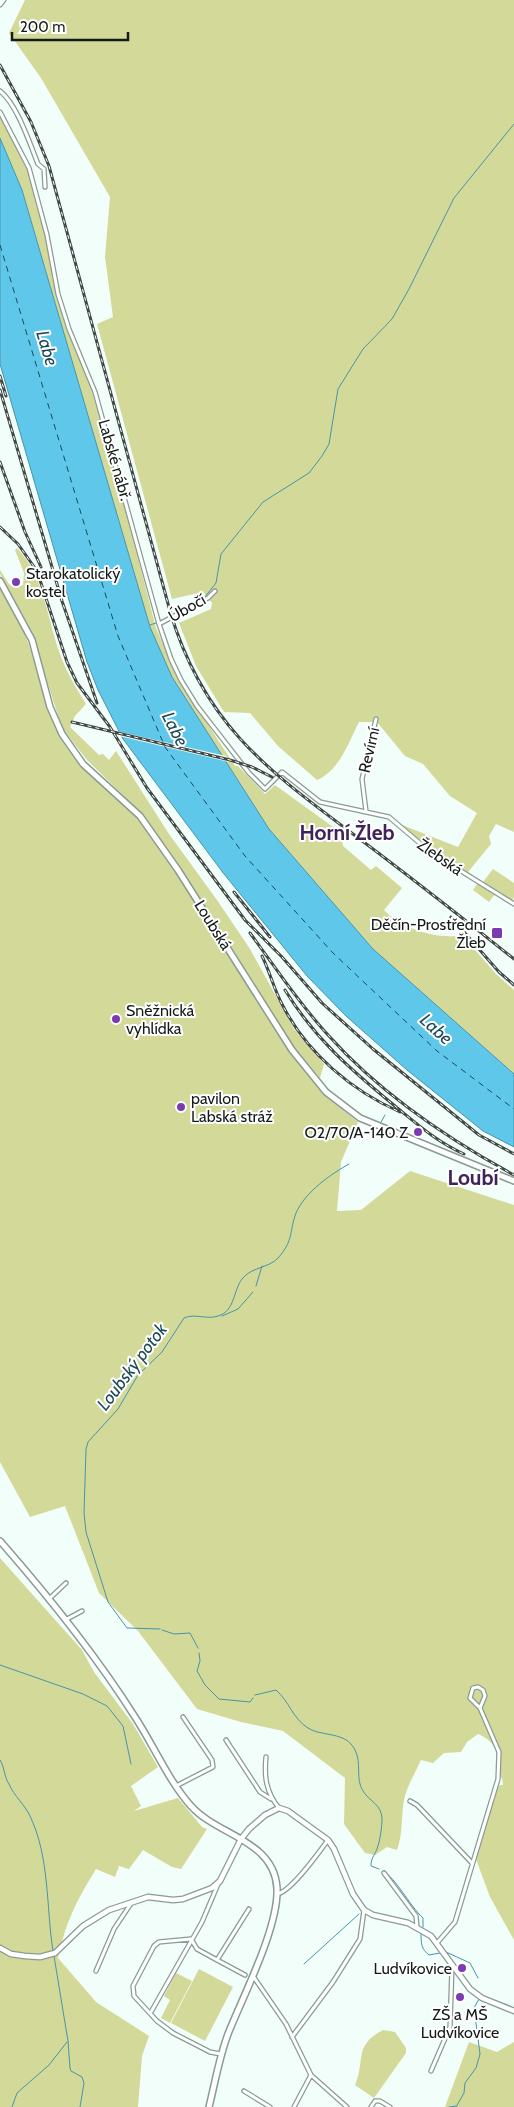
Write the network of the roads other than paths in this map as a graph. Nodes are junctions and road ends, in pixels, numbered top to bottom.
1 (3, 0) edge
2 (0, 4) edge
3 (0, 91) edge
4 (0, 112) edge
5 (45, 187) dead end
6 (0, 581) edge
7 (215, 591) dead end
8 (159, 624) junction
9 (376, 719) dead end
10 (265, 789) joint
11 (366, 811) junction
12 (514, 904) edge
13 (514, 1181) edge
14 (0, 1541) edge
15 (66, 1583) dead end
16 (50, 1598) junction
17 (82, 1611) dead end
18 (67, 1619) junction
19 (480, 1708) junction
20 (183, 1718) dead end
21 (226, 1740) dead end
22 (266, 1757) dead end
23 (176, 1786) junction
24 (271, 1799) junction
25 (410, 1801) dead end
26 (279, 1808) junction
27 (241, 1839) junction
28 (328, 1840) junction
29 (472, 1863) junction
30 (384, 1873) dead end
31 (220, 1881) junction
32 (277, 1894) junction
33 (132, 1902) junction
34 (249, 1909) dead end
35 (364, 1910) junction
36 (417, 1927) junction
37 (191, 1939) junction
38 (437, 1943) junction
39 (0, 1948) edge
40 (217, 1960) junction
41 (452, 1966) junction
42 (96, 1971) dead end
43 (244, 1974) dead end
44 (252, 1975) junction
45 (151, 2012) junction
46 (514, 2012) edge
47 (292, 2037) junction
48 (222, 2054) junction
49 (431, 2072) dead end
50 (311, 2075) junction
51 (244, 2091) dead end
52 (209, 2107) edge
53 (270, 2107) edge
54 (294, 2107) edge
55 (347, 2107) edge
56 (371, 2107) edge
57 (390, 2107) edge

1 - 2 street
3 - 5 street
4 - 8 street, Labské nábř.
6 - 13 main road, Loubská
7 - 8 street, Úbočí
8 - 10 street, Labské nábř.
9 - 11 street, Revírní
10 - 11 street, Žlebská
11 - 12 street, Žlebská
14 - 16 main road
15 - 16 street
16 - 18 main road
17 - 18 street
18 - 23 main road
19 - 19 street
19 - 29 street
20 - 23 street
21 - 24 street
22 - 24 street
23 - 27 main road
24 - 26 street
25 - 29 street
26 - 27 street
26 - 28 street
27 - 31 street
27 - 32 main road
28 - 32 street
28 - 35 street
29 - 38 street
30 - 36 street
31 - 33 street
31 - 37 street
32 - 44 main road
33 - 39 street
33 - 42 street
34 - 40 street
35 - 36 street
35 - 47 street
36 - 38 street
37 - 40 street
37 - 45 street
37 - 45 street
38 - 41 street
40 - 43 street
41 - 46 street
41 - 49 street
44 - 47 street
44 - 48 main road
45 - 48 street
47 - 50 street
48 - 52 main road
50 - 54 street
50 - 55 street
51 - 53 street
56 - 57 street

